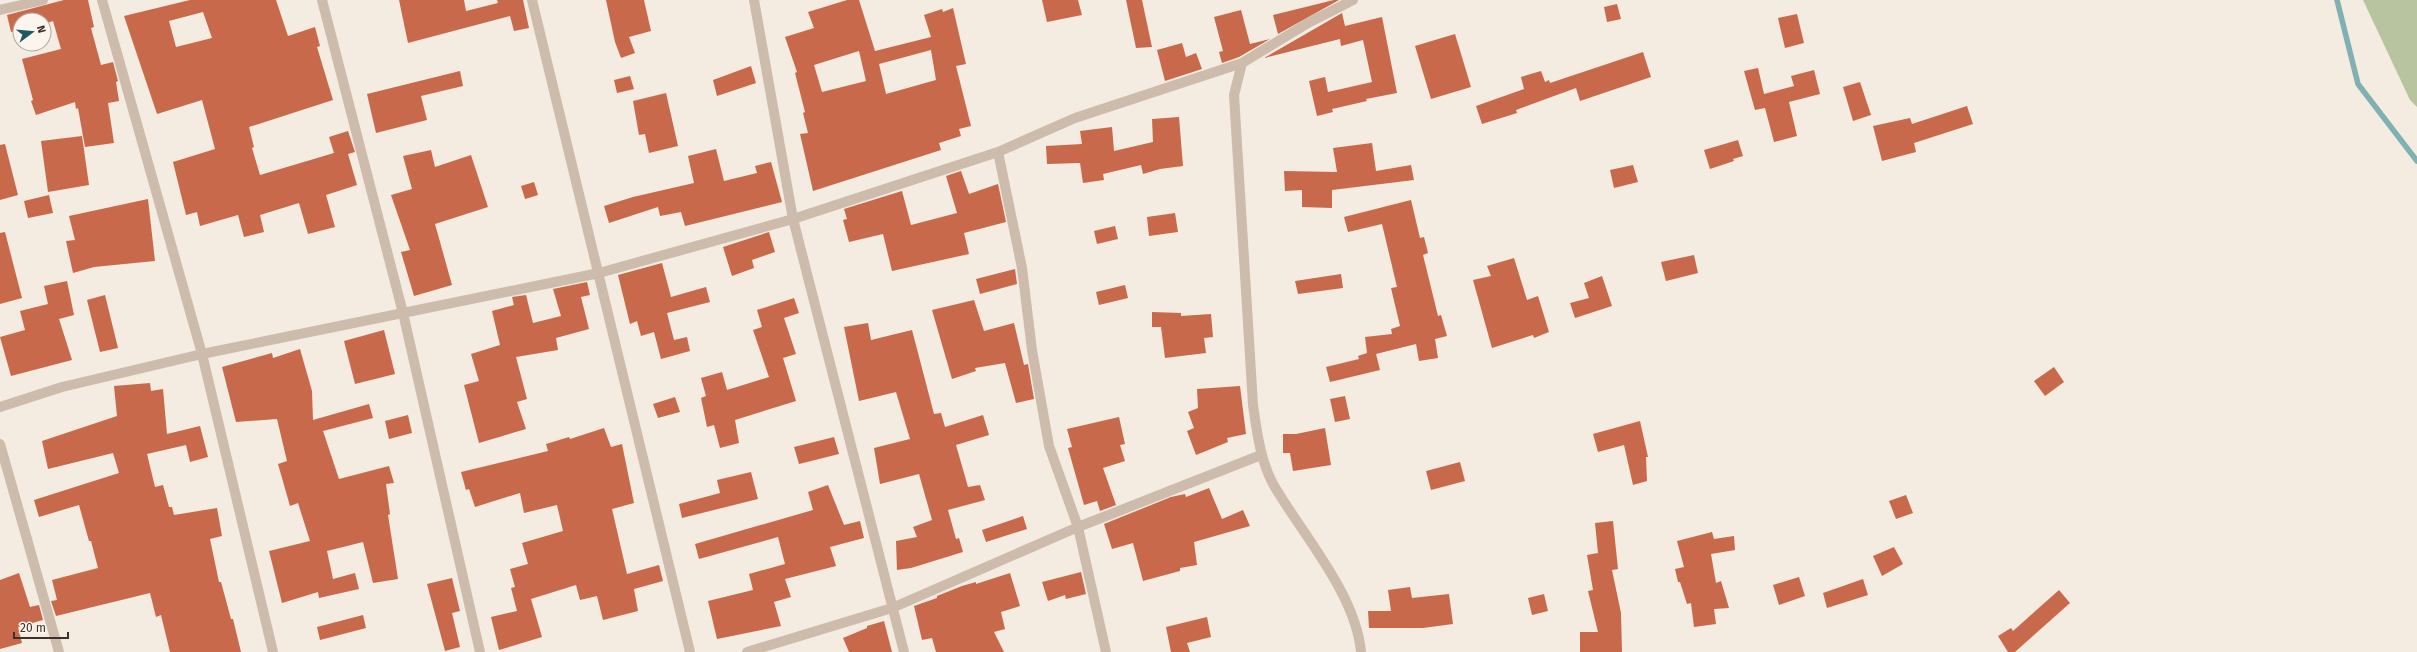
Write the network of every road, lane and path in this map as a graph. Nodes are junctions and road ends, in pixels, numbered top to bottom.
1 (43, 0) edge
2 (102, 0) edge
3 (322, 0) edge
4 (532, 0) edge
5 (754, 0) edge
6 (1353, 0) edge
7 (0, 10) edge
8 (1242, 63) junction
9 (998, 152) junction
10 (793, 219) junction
11 (599, 273) junction
12 (403, 313) junction
13 (202, 354) junction
14 (0, 406) edge
15 (0, 444) edge
16 (1261, 455) junction
17 (1078, 527) junction
18 (892, 608) junction
19 (59, 652) edge
20 (273, 652) edge
21 (480, 652) edge
22 (690, 652) edge
23 (747, 652) edge
24 (904, 652) edge
25 (1106, 652) edge
26 (1361, 652) edge

1 - 7 street
2 - 13 street
3 - 12 street
4 - 11 street
5 - 10 street
6 - 8 street
8 - 9 street
8 - 16 street
9 - 10 street
9 - 17 street
10 - 11 street
10 - 18 street
11 - 12 street
11 - 22 street
12 - 13 street
12 - 21 street
13 - 14 street
13 - 20 street
15 - 19 street
16 - 17 street
16 - 26 street
17 - 18 street
17 - 25 street
18 - 23 street
18 - 24 street

